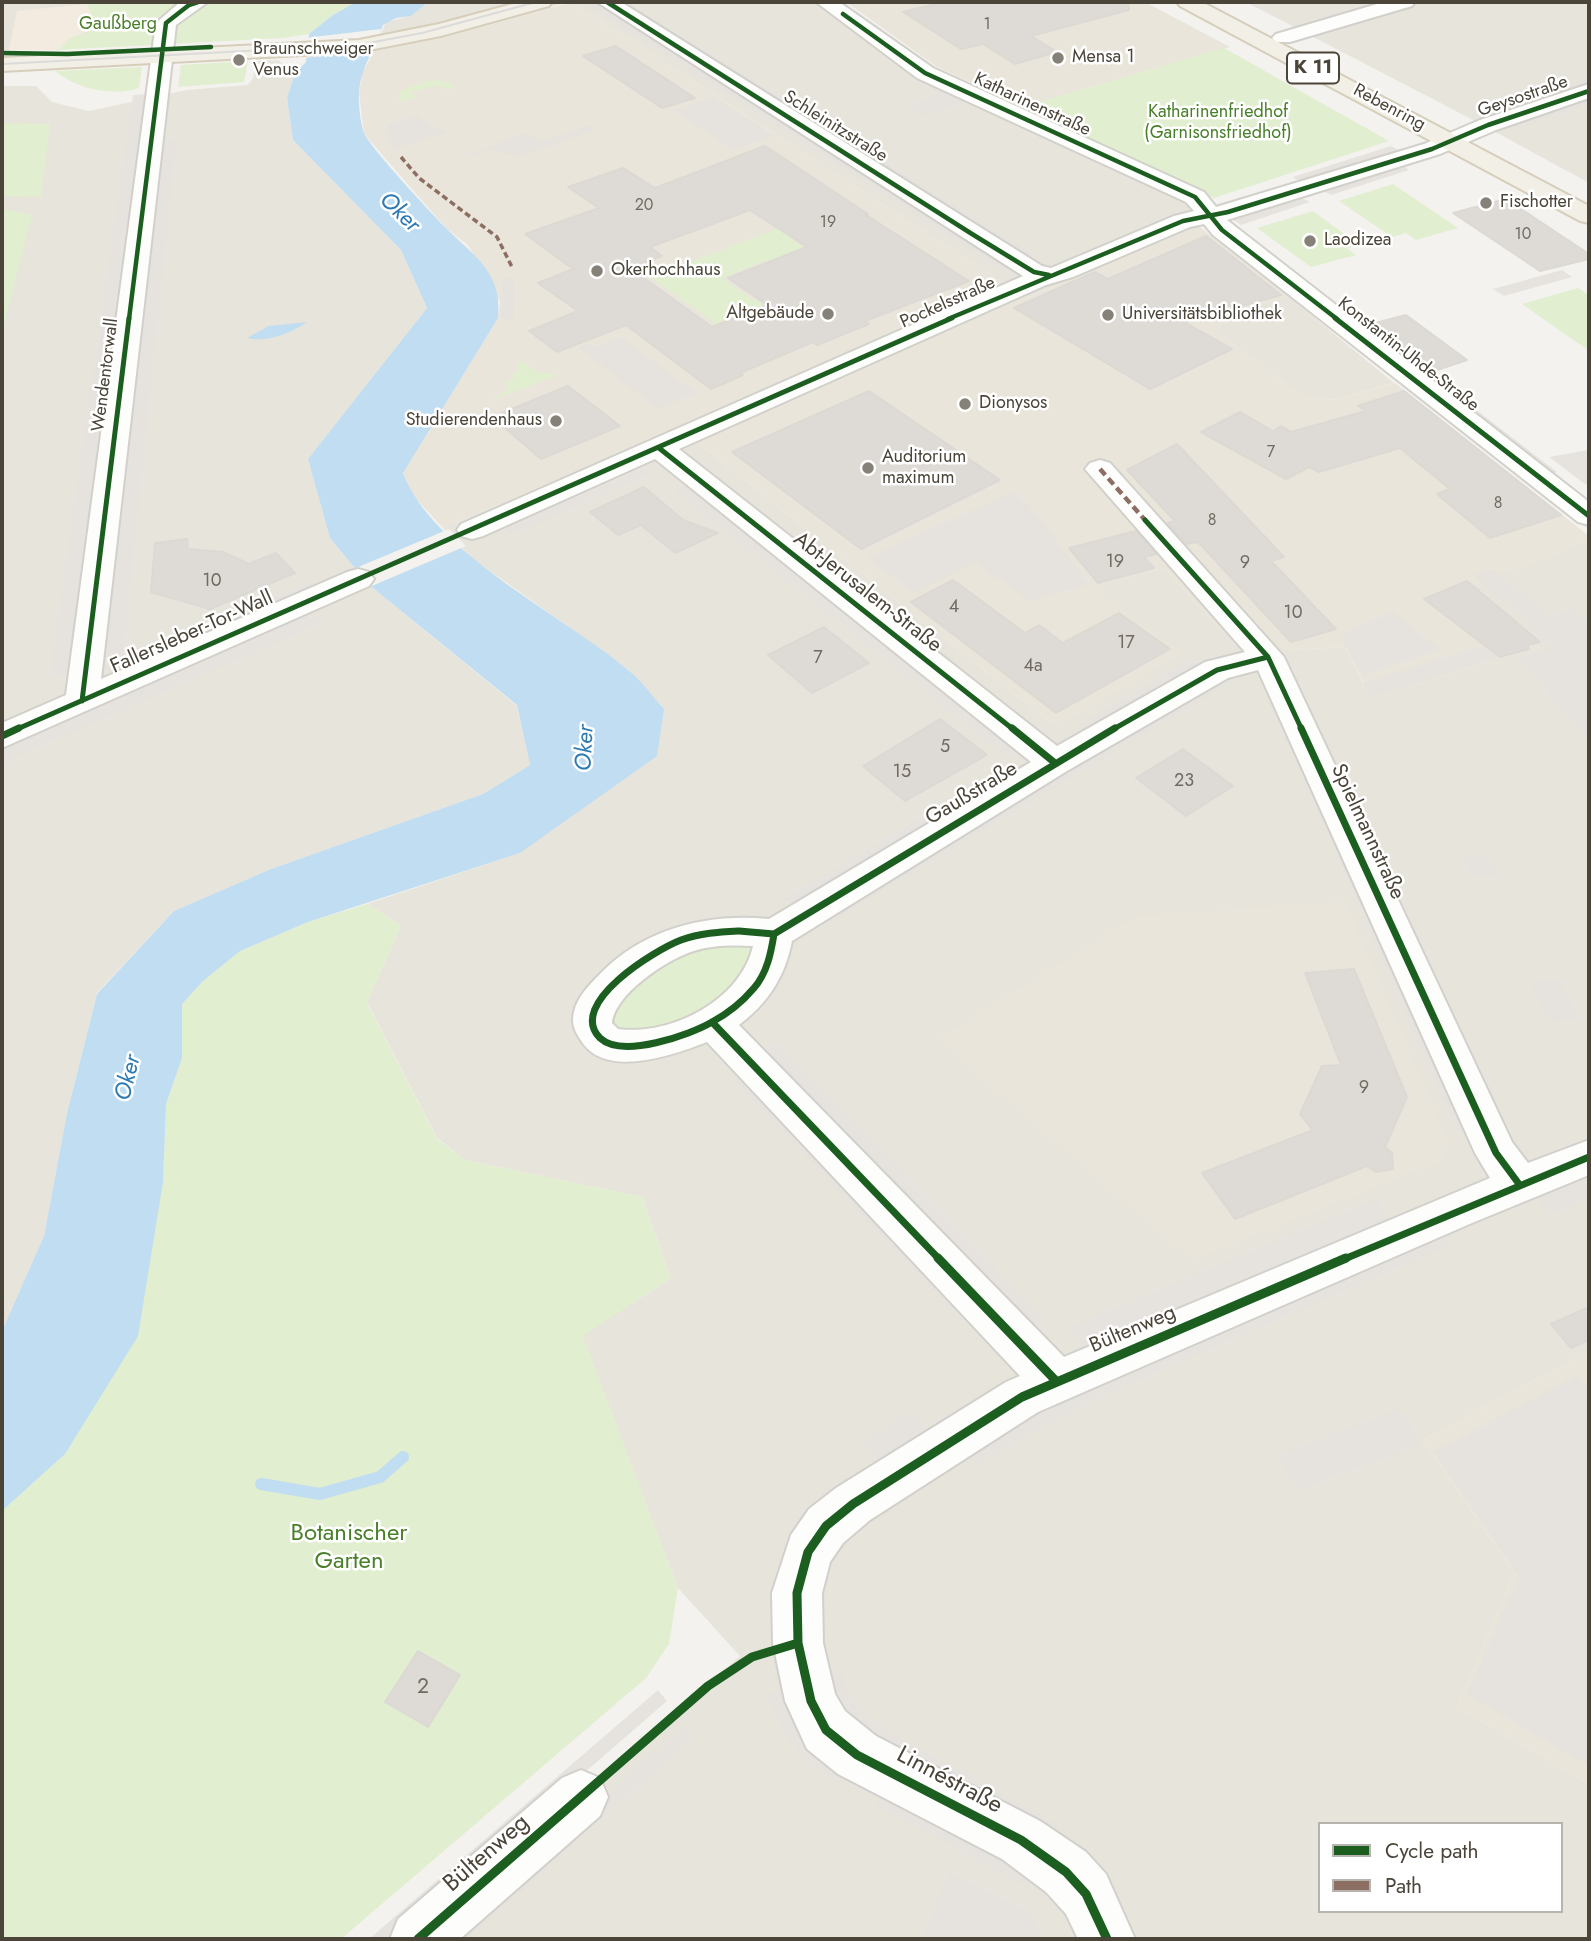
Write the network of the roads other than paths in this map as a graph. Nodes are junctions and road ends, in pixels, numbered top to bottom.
1 (198, 2) edge
2 (517, 2) edge
3 (542, 2) edge
4 (607, 2) edge
5 (1187, 2) edge
6 (1211, 2) edge
7 (1405, 2) edge
8 (834, 8) edge
9 (1283, 38) junction
10 (378, 40) junction
11 (161, 55) junction
12 (2, 62) edge
13 (1589, 91) edge
14 (1458, 138) junction
15 (1589, 200) edge
16 (1212, 215) junction
17 (1589, 216) edge
18 (1049, 275) junction
19 (659, 448) junction
20 (1100, 469) dead end
21 (1589, 516) edge
22 (472, 530) dead end
23 (358, 579) dead end
24 (1268, 657) junction
25 (82, 701) junction
26 (2, 736) edge
27 (1055, 763) junction
28 (774, 934) junction
29 (712, 1023) junction
30 (1589, 1157) edge
31 (1519, 1184) junction
32 (1057, 1382) junction
33 (798, 1643) joint
34 (581, 1797) dead end
35 (418, 1939) edge
36 (1107, 1939) edge

1 - 11 street, Wendentorwall
2 - 10 main road
3 - 10 main road
4 - 18 street, Schleinitzstraße
5 - 14 main road, Rebenring / K 11
6 - 9 main road, Rebenring / K 11
7 - 9 street
8 - 16 street, Katharinenstraße
9 - 14 main road, Rebenring / K 11
10 - 11 main road
11 - 12 main road
11 - 25 street, Wendentorwall
13 - 14 street, Geysostraße
14 - 15 main road, Rebenring / K 11
14 - 16 street, Pockelsstraße
14 - 17 main road, Rebenring / K 11
16 - 18 street, Pockelsstraße
16 - 21 street, Konstantin-Uhde-Straße
18 - 19 street, Pockelsstraße
19 - 22 street, Pockelsstraße
19 - 27 street, Abt-Jerusalem-Straße
20 - 24 street, Spielmannstraße
23 - 25 street, Fallersleber-Tor-Wall
24 - 27 street, Gaußstraße
24 - 31 street, Spielmannstraße
25 - 26 street, Fallersleber-Tor-Wall
27 - 28 street, Gaußstraße
28 - 29 street
28 - 29 street
29 - 32 street
30 - 31 street, Bültenweg
31 - 32 street, Bültenweg
32 - 33 street, Bültenweg
33 - 36 street, Linnéstraße
34 - 35 street, Bültenweg

